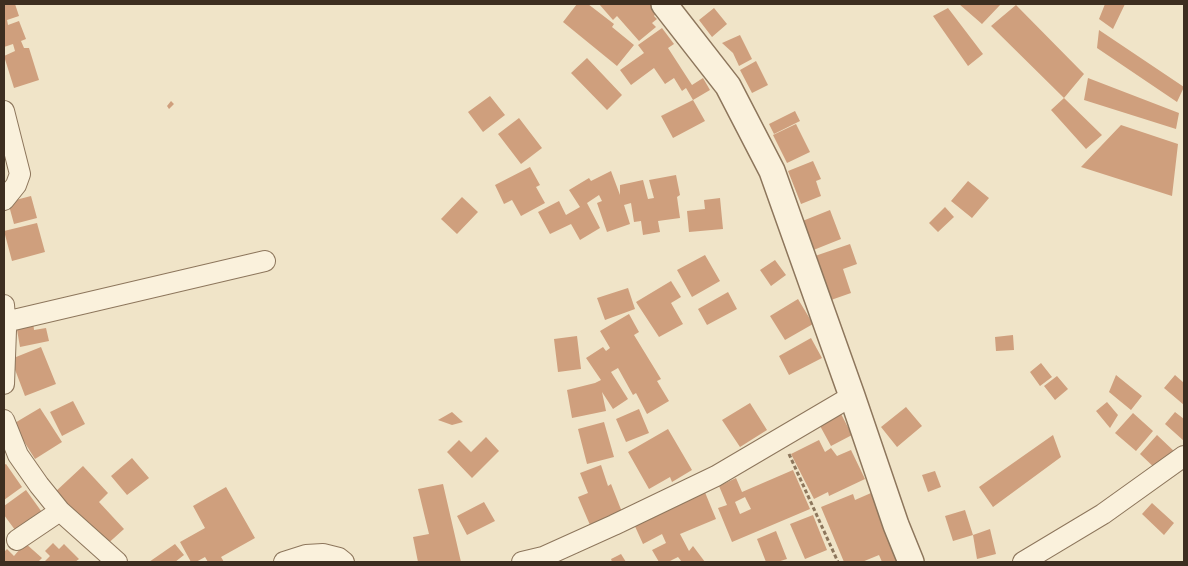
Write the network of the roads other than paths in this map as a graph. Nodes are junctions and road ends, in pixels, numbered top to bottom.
1 (664, 4) edge
2 (4, 111) edge
3 (4, 200) edge
4 (265, 261) dead end
5 (4, 314) edge
6 (4, 384) edge
7 (852, 396) junction
8 (4, 420) edge
9 (1184, 456) edge
10 (60, 511) junction
11 (17, 540) dead end
12 (532, 560) edge
13 (117, 562) edge
14 (284, 562) edge
15 (344, 562) edge
16 (911, 562) edge
17 (1023, 562) edge

1 - 7 street
2 - 3 street
4 - 5 street
5 - 6 street
7 - 12 street
7 - 16 street
8 - 10 street
9 - 17 street
10 - 11 street
10 - 13 street
14 - 15 street

